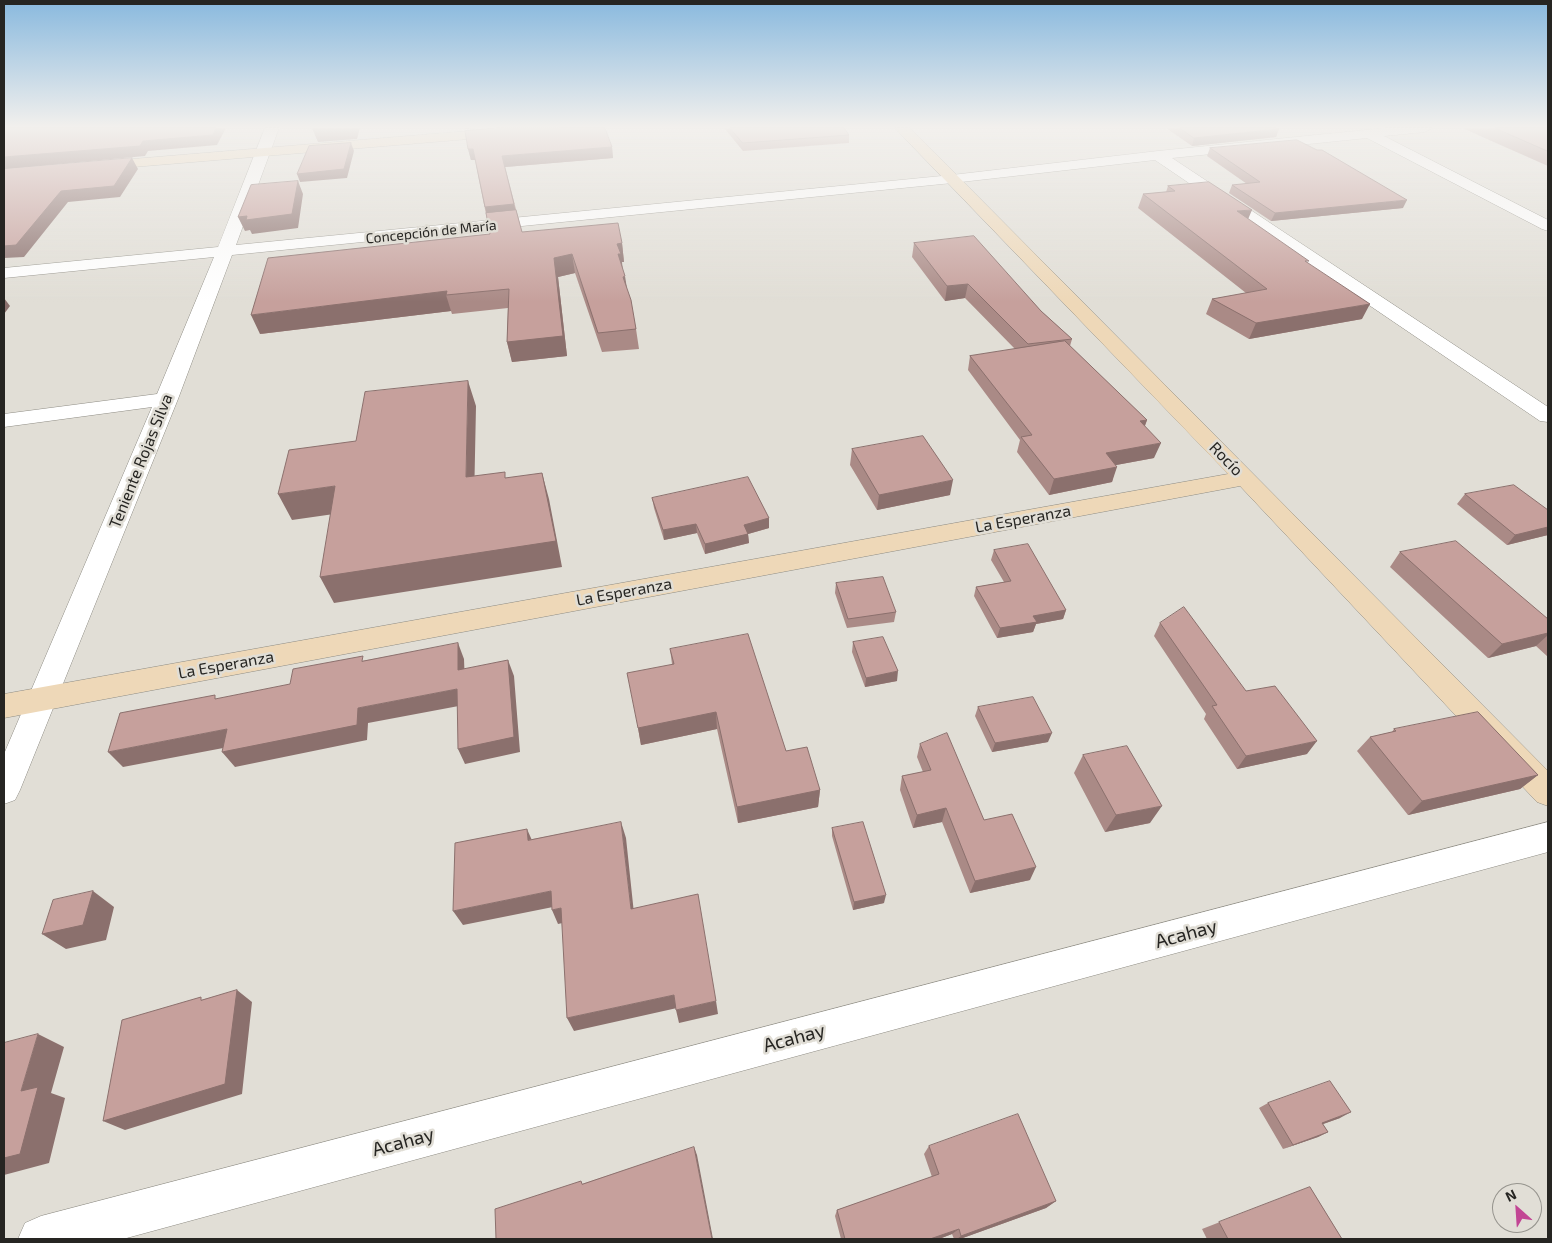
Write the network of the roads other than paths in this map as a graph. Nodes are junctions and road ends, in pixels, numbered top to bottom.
1 (251, 186) edge
2 (882, 186) edge
3 (959, 186) edge
4 (1206, 186) edge
5 (1471, 186) edge
6 (1548, 226) edge
7 (224, 252) junction
8 (4, 273) edge
9 (167, 399) junction
10 (1548, 416) edge
11 (4, 420) edge
12 (1245, 478) junction
13 (44, 699) junction
14 (4, 706) edge
15 (4, 790) edge
16 (1548, 792) edge
17 (1548, 837) edge
18 (41, 1239) edge

1 - 7 street, Teniente Rojas Silva
2 - 7 street, Concepción de María
3 - 12 street, Rocío
4 - 10 street
5 - 6 street
7 - 8 street, Concepción de María
7 - 9 street, Teniente Rojas Silva
9 - 11 street
9 - 13 street, Teniente Rojas Silva
12 - 13 street, La Esperanza
12 - 16 street, Rocío
13 - 14 street, La Esperanza
13 - 15 street, Teniente Rojas Silva
17 - 18 street, Acahay

